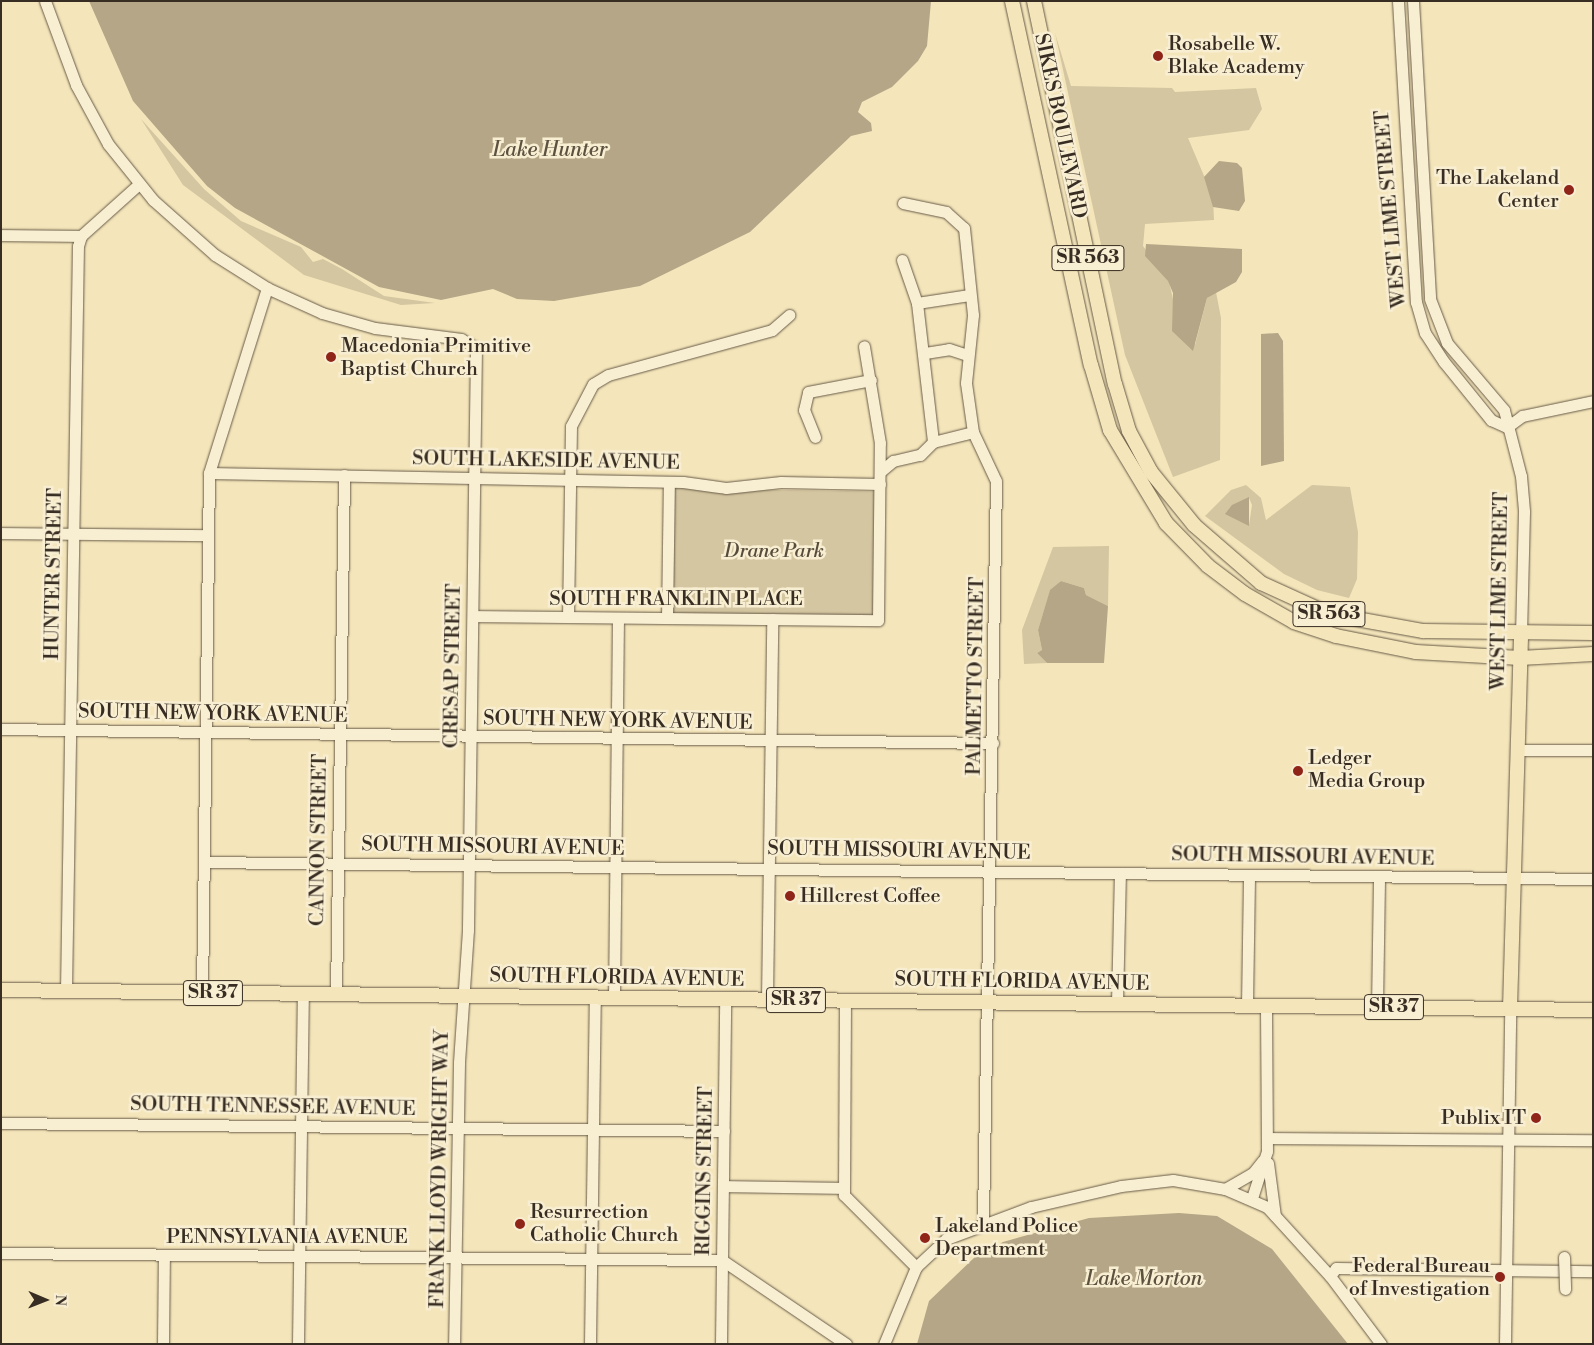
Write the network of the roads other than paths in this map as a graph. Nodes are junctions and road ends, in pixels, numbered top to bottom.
1 (45, 1) edge
2 (1012, 1) edge
3 (1034, 1) edge
4 (1398, 1) edge
5 (1414, 1) edge
6 (139, 184) junction
7 (903, 203) dead end
8 (1, 235) edge
9 (81, 236) junction
10 (902, 260) dead end
11 (267, 288) junction
12 (969, 295) junction
13 (917, 304) junction
14 (789, 316) dead end
15 (864, 346) dead end
16 (925, 353) junction
17 (968, 355) junction
18 (871, 380) junction
19 (1593, 401) edge
20 (1506, 427) junction
21 (972, 432) junction
22 (814, 437) dead end
23 (933, 442) junction
24 (1126, 460) junction
25 (880, 471) junction
26 (210, 472) junction
27 (344, 475) junction
28 (475, 479) junction
29 (569, 481) junction
30 (669, 483) junction
31 (880, 484) junction
32 (1185, 514) junction
33 (1171, 528) junction
34 (1, 533) edge
35 (73, 534) junction
36 (208, 535) junction
37 (1261, 583) junction
38 (473, 616) junction
39 (568, 617) junction
40 (618, 618) junction
41 (667, 618) junction
42 (772, 619) junction
43 (1593, 633) edge
44 (1521, 634) junction
45 (1593, 654) edge
46 (1520, 658) junction
47 (1, 729) edge
48 (70, 730) junction
49 (205, 733) junction
50 (339, 736) junction
51 (472, 738) junction
52 (617, 739) junction
53 (771, 741) junction
54 (994, 743) junction
55 (1517, 750) junction
56 (1593, 750) edge
57 (204, 862) junction
58 (337, 864) junction
59 (469, 866) junction
60 (616, 867) junction
61 (770, 868) junction
62 (991, 871) junction
63 (1120, 873) junction
64 (1249, 875) junction
65 (1379, 877) junction
66 (1514, 878) junction
67 (1593, 879) edge
68 (1, 990) edge
69 (66, 991) junction
70 (202, 993) junction
71 (303, 994) junction
72 (336, 994) junction
73 (464, 996) junction
74 (595, 998) junction
75 (614, 998) junction
76 (725, 1000) junction
77 (767, 1000) junction
78 (845, 1000) junction
79 (987, 1002) junction
80 (1117, 1004) junction
81 (1248, 1005) junction
82 (1266, 1006) junction
83 (1377, 1007) junction
84 (1510, 1008) junction
85 (1593, 1010) edge
86 (1, 1123) edge
87 (301, 1126) junction
88 (458, 1128) junction
89 (593, 1129) junction
90 (724, 1132) junction
91 (1267, 1138) junction
92 (1508, 1139) junction
93 (1593, 1140) edge
94 (1267, 1152) junction
95 (723, 1186) junction
96 (844, 1188) junction
97 (1225, 1189) junction
98 (1252, 1198) junction
99 (1275, 1216) junction
100 (983, 1222) junction
101 (1, 1253) edge
102 (299, 1254) junction
103 (164, 1255) junction
104 (1564, 1257) dead end
105 (456, 1258) junction
106 (592, 1258) junction
107 (722, 1260) junction
108 (916, 1267) junction
109 (1507, 1270) junction
110 (1593, 1271) edge
111 (1330, 1276) junction
112 (1564, 1289) dead end
113 (163, 1344) edge
114 (298, 1344) edge
115 (454, 1344) edge
116 (590, 1344) edge
117 (721, 1344) edge
118 (846, 1344) edge
119 (884, 1344) edge
120 (1381, 1344) edge
121 (1505, 1344) edge

1 - 6 street
2 - 24 main road, SIKES BOULEVARD / SR 563
3 - 32 main road, SIKES BOULEVARD / SR 563
4 - 20 street, WEST LIME STREET
5 - 20 street
6 - 9 street
6 - 11 street
7 - 12 street
8 - 9 street
9 - 35 street, HUNTER STREET
10 - 13 street
11 - 26 street
11 - 28 street, CRESAP STREET
12 - 13 street
12 - 17 street
13 - 16 street
14 - 29 street
15 - 18 street
16 - 17 street
16 - 23 street
17 - 21 street
18 - 22 street
18 - 25 street
19 - 20 street
20 - 44 street, WEST LIME STREET
21 - 23 street
21 - 54 street, PALMETTO STREET
23 - 25 street
24 - 32 main road
24 - 33 main road, SIKES BOULEVARD / SR 563
25 - 31 street
26 - 27 street, SOUTH LAKESIDE AVENUE
26 - 36 street
27 - 28 street, SOUTH LAKESIDE AVENUE
27 - 50 street, CANNON STREET
28 - 29 street, SOUTH LAKESIDE AVENUE
28 - 38 street, CRESAP STREET
29 - 30 street, SOUTH LAKESIDE AVENUE
29 - 39 street
30 - 31 street, SOUTH LAKESIDE AVENUE
30 - 41 street
31 - 42 street, SOUTH FRANKLIN PLACE
32 - 37 main road, SIKES BOULEVARD / SR 563
33 - 37 main road
33 - 46 main road, SIKES BOULEVARD / SR 563
34 - 35 street
35 - 36 street
35 - 48 street, HUNTER STREET
36 - 49 street
37 - 44 main road, SIKES BOULEVARD / SR 563
38 - 39 street, SOUTH FRANKLIN PLACE
38 - 51 street, CRESAP STREET
39 - 40 street, SOUTH FRANKLIN PLACE
40 - 41 street, SOUTH FRANKLIN PLACE
40 - 52 street
41 - 42 street, SOUTH FRANKLIN PLACE
42 - 53 street
43 - 44 main road, SIKES BOULEVARD / SR 563
44 - 46 main road, WEST LIME STREET
45 - 46 main road, SIKES BOULEVARD / SR 563
46 - 55 main road, WEST LIME STREET
47 - 48 street, SOUTH NEW YORK AVENUE
48 - 49 street, SOUTH NEW YORK AVENUE
48 - 69 street, HUNTER STREET
49 - 50 street, SOUTH NEW YORK AVENUE
49 - 57 street
50 - 51 street, SOUTH NEW YORK AVENUE
50 - 58 street, CANNON STREET
51 - 52 street, SOUTH NEW YORK AVENUE
51 - 59 street, CRESAP STREET
52 - 53 street, SOUTH NEW YORK AVENUE
52 - 60 street
53 - 54 street, SOUTH NEW YORK AVENUE
53 - 61 street
54 - 62 street, PALMETTO STREET
55 - 56 street
55 - 66 main road, WEST LIME STREET
57 - 58 street, SOUTH MISSOURI AVENUE
57 - 70 street
58 - 59 street, SOUTH MISSOURI AVENUE
58 - 72 street, CANNON STREET
59 - 60 street, SOUTH MISSOURI AVENUE
59 - 73 street, CRESAP STREET
60 - 61 street, SOUTH MISSOURI AVENUE
60 - 75 street
61 - 62 street, SOUTH MISSOURI AVENUE
61 - 77 street
62 - 63 street, SOUTH MISSOURI AVENUE
62 - 79 street, PALMETTO STREET
63 - 64 street, SOUTH MISSOURI AVENUE
63 - 80 street
64 - 65 street, SOUTH MISSOURI AVENUE
64 - 81 street
65 - 66 street, SOUTH MISSOURI AVENUE
65 - 83 street
66 - 67 street, SOUTH MISSOURI AVENUE
66 - 84 main road, WEST LIME STREET
68 - 69 main road, SOUTH FLORIDA AVENUE / SR 37
69 - 70 main road, SOUTH FLORIDA AVENUE / SR 37
70 - 71 main road, SOUTH FLORIDA AVENUE / SR 37
71 - 72 main road, SOUTH FLORIDA AVENUE / SR 37
71 - 87 street
72 - 73 main road, SOUTH FLORIDA AVENUE / SR 37
73 - 74 main road, SOUTH FLORIDA AVENUE / SR 37
73 - 88 street, FRANK LLOYD WRIGHT WAY
74 - 75 main road, SOUTH FLORIDA AVENUE / SR 37
74 - 89 street
75 - 76 main road, SOUTH FLORIDA AVENUE / SR 37
76 - 77 main road, SOUTH FLORIDA AVENUE / SR 37
76 - 90 street, RIGGINS STREET
77 - 78 main road, SOUTH FLORIDA AVENUE / SR 37
78 - 79 main road, SOUTH FLORIDA AVENUE / SR 37
78 - 96 street
79 - 80 main road, SOUTH FLORIDA AVENUE / SR 37
79 - 100 street, PALMETTO STREET
80 - 81 main road, SOUTH FLORIDA AVENUE / SR 37
81 - 82 main road, SOUTH FLORIDA AVENUE / SR 37
82 - 83 main road, SOUTH FLORIDA AVENUE / SR 37
82 - 91 street
83 - 84 main road, SOUTH FLORIDA AVENUE / SR 37
84 - 85 main road, SOUTH FLORIDA AVENUE / SR 37
84 - 92 street
86 - 87 street, SOUTH TENNESSEE AVENUE
87 - 88 street, SOUTH TENNESSEE AVENUE
87 - 102 street
88 - 89 street, SOUTH TENNESSEE AVENUE
88 - 105 street, FRANK LLOYD WRIGHT WAY
89 - 90 street, SOUTH TENNESSEE AVENUE
89 - 106 street
90 - 95 street, RIGGINS STREET
91 - 92 street
91 - 94 street
92 - 93 street
92 - 109 street
94 - 97 street
94 - 98 street
94 - 99 street
95 - 96 street
95 - 107 street, RIGGINS STREET
96 - 108 street
97 - 98 street
97 - 100 street
98 - 99 street
99 - 111 street
100 - 108 street
101 - 103 street, PENNSYLVANIA AVENUE
102 - 103 street, PENNSYLVANIA AVENUE
102 - 105 street, PENNSYLVANIA AVENUE
102 - 114 street
103 - 113 street
104 - 112 street, bridge
105 - 106 street, PENNSYLVANIA AVENUE
105 - 115 street, FRANK LLOYD WRIGHT WAY
106 - 107 street, PENNSYLVANIA AVENUE
106 - 116 street
107 - 117 street, RIGGINS STREET
107 - 118 street
108 - 119 street
109 - 110 street
109 - 111 street
109 - 121 street
111 - 120 street

